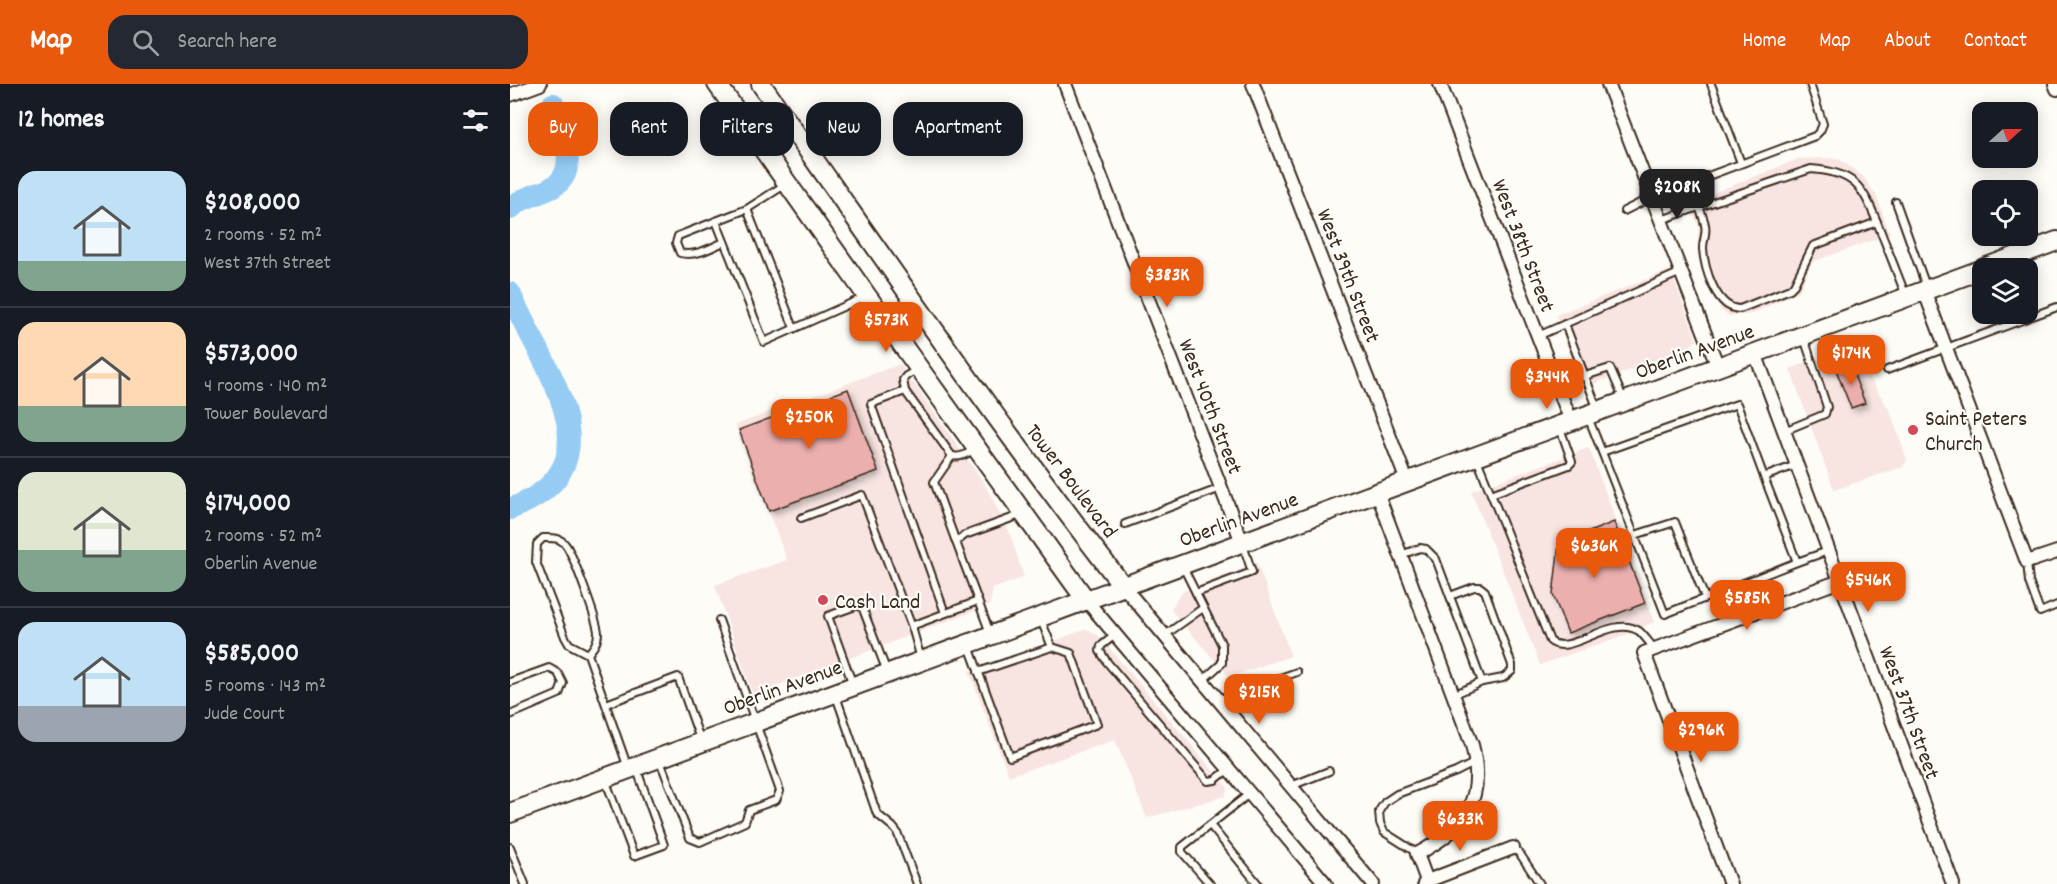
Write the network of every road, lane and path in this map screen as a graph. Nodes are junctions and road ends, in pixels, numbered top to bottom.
1 (540, 84) edge
2 (717, 84) edge
3 (761, 84) edge
4 (1065, 84) edge
5 (1253, 84) edge
6 (1440, 84) edge
7 (1608, 84) edge
8 (1711, 84) edge
9 (1810, 84) edge
10 (2055, 84) edge
11 (2057, 89) edge
12 (510, 95) edge
13 (1741, 163) junction
14 (786, 183) junction
15 (1652, 197) junction
16 (1896, 202) dead end
17 (1699, 207) junction
18 (747, 209) junction
19 (1624, 211) dead end
20 (1661, 220) junction
21 (716, 221) junction
22 (1877, 222) junction
23 (724, 242) junction
24 (2057, 242) edge
25 (2013, 258) edge
26 (1681, 272) junction
27 (1972, 273) edge
28 (1925, 290) junction
29 (867, 296) junction
30 (1906, 297) junction
31 (2057, 307) edge
32 (1565, 324) junction
33 (794, 328) junction
34 (1803, 335) junction
35 (1538, 336) junction
36 (1946, 348) junction
37 (1755, 353) junction
38 (1718, 367) junction
39 (919, 369) junction
40 (1887, 370) dead end
41 (1585, 375) junction
42 (1557, 385) junction
43 (906, 391) junction
44 (1624, 401) junction
45 (1579, 418) junction
46 (1784, 431) junction
47 (975, 448) junction
48 (1602, 452) junction
49 (952, 456) junction
50 (1476, 456) junction
51 (1797, 465) junction
52 (1764, 477) junction
53 (1407, 481) junction
54 (1221, 488) junction
55 (1377, 492) junction
56 (1491, 494) junction
57 (1023, 514) junction
58 (801, 518) dead end
59 (1125, 524) dead end
60 (1635, 535) junction
61 (956, 542) junction
62 (1242, 542) junction
63 (1829, 551) junction
64 (2057, 552) edge
65 (1401, 555) junction
66 (1797, 562) junction
67 (2027, 562) junction
68 (1181, 564) junction
69 (1840, 581) junction
70 (1123, 586) junction
71 (1196, 593) junction
72 (1450, 596) junction
73 (1704, 598) junction
74 (1086, 600) junction
75 (978, 601) junction
76 (2057, 605) edge
77 (1203, 608) junction
78 (945, 613) junction
79 (1039, 616) junction
80 (718, 620) dead end
81 (912, 627) junction
82 (991, 634) junction
83 (1115, 634) junction
84 (1164, 636) junction
85 (967, 643) junction
86 (1052, 647) junction
87 (1649, 651) junction
88 (588, 654) junction
89 (922, 660) junction
90 (978, 672) junction
91 (1297, 672) dead end
92 (887, 673) junction
93 (1202, 681) junction
94 (510, 682) edge
95 (1482, 682) junction
96 (853, 685) junction
97 (834, 692) junction
98 (1453, 695) junction
99 (1218, 700) junction
100 (606, 704) junction
101 (510, 715) edge
102 (756, 722) junction
103 (701, 742) junction
104 (658, 758) junction
105 (1476, 762) junction
106 (632, 768) junction
107 (1229, 769) junction
108 (1329, 771) dead end
109 (605, 778) junction
110 (1291, 786) junction
111 (1249, 794) junction
112 (510, 813) edge
113 (1210, 825) junction
114 (510, 847) edge
115 (1513, 848) joint
116 (1417, 854) junction
117 (1447, 879) edge
118 (1426, 882) edge
119 (525, 884) edge
120 (917, 884) edge
121 (1210, 884) edge
122 (1258, 884) edge
123 (1326, 884) edge
124 (1373, 884) edge
125 (1540, 884) edge
126 (1730, 884) edge
127 (1953, 884) edge

1 - 12 street
2 - 14 street
3 - 70 street, Tower Boulevard
4 - 54 street, West 40th Street
5 - 53 street, West 39th Street
6 - 35 street, West 38th Street
7 - 15 street
8 - 13 lane
9 - 13 lane
10 - 11 street
13 - 15 lane
14 - 18 lane
14 - 29 street
15 - 19 lane
15 - 20 street
16 - 28 lane
17 - 20 lane
17 - 22 lane
17 - 22 lane
18 - 21 lane
18 - 33 lane
20 - 26 street
21 - 23 lane
21 - 23 lane
22 - 30 lane
23 - 33 lane
24 - 25 street, Oberlin Avenue
26 - 32 lane
26 - 38 street
27 - 28 street, Oberlin Avenue
28 - 30 street, Oberlin Avenue
28 - 36 street
29 - 33 lane
29 - 39 street
30 - 34 street, Oberlin Avenue
31 - 36 lane
32 - 35 lane
32 - 41 lane
34 - 37 street, Oberlin Avenue
34 - 46 lane
35 - 42 street, West 38th Street
36 - 40 lane
36 - 67 street
37 - 38 street, Oberlin Avenue
37 - 46 street, West 37th Street
38 - 44 street, Oberlin Avenue
39 - 43 lane
39 - 47 street
41 - 42 lane
41 - 44 lane
41 - 45 lane
42 - 45 street, West 38th Street
43 - 49 lane
43 - 78 lane
44 - 45 street, Oberlin Avenue
45 - 48 lane
45 - 50 street, Oberlin Avenue
45 - 56 lane
46 - 51 street, West 37th Street
47 - 49 lane
47 - 57 street
48 - 52 lane
48 - 60 lane
49 - 61 lane
50 - 53 street, Oberlin Avenue
50 - 56 lane
51 - 52 lane
51 - 63 street, West 37th Street
52 - 66 lane
53 - 55 street, Oberlin Avenue
54 - 59 lane
54 - 62 street, West 40th Street
55 - 62 street, Oberlin Avenue
55 - 65 street
56 - 87 lane
57 - 61 lane
57 - 74 street
58 - 81 lane
60 - 73 lane
60 - 73 lane
61 - 75 lane
62 - 68 street, Oberlin Avenue
62 - 71 lane
63 - 66 lane
63 - 69 street, West 37th Street
64 - 67 street
65 - 72 lane
65 - 98 street
66 - 73 lane
67 - 76 lane
68 - 70 street, Oberlin Avenue
68 - 71 lane
69 - 87 street
69 - 127 street, West 37th Street
70 - 74 street, Oberlin Avenue
70 - 84 street, Tower Boulevard
71 - 77 lane
72 - 95 lane
72 - 95 lane
74 - 79 street, Oberlin Avenue
74 - 83 street
75 - 78 lane
75 - 82 lane
77 - 84 lane
77 - 93 lane
78 - 81 lane
79 - 82 street, Oberlin Avenue
79 - 86 lane
80 - 102 lane
81 - 89 lane
82 - 85 street, Oberlin Avenue
83 - 107 street
83 - 107 lane
84 - 93 street, Tower Boulevard
85 - 89 street, Oberlin Avenue
85 - 90 lane
86 - 90 lane
86 - 90 lane
87 - 126 street
88 - 88 lane
88 - 100 lane
89 - 92 street, Oberlin Avenue
91 - 99 lane
92 - 96 street, Oberlin Avenue
92 - 96 lane
93 - 99 street, Tower Boulevard
94 - 101 lane
95 - 98 lane
96 - 97 street, Oberlin Avenue
97 - 102 street, Oberlin Avenue
97 - 120 lane
98 - 105 street
99 - 110 street, Tower Boulevard
100 - 103 lane
100 - 106 lane
102 - 103 street, Oberlin Avenue
102 - 104 lane
103 - 104 street, Oberlin Avenue
104 - 106 street, Oberlin Avenue
105 - 116 street
105 - 116 lane
106 - 109 street, Oberlin Avenue
106 - 109 lane
107 - 111 street
108 - 110 lane
109 - 112 street, Oberlin Avenue
110 - 124 street, Tower Boulevard
111 - 113 lane
111 - 123 street
113 - 121 lane
113 - 122 lane
114 - 119 lane
115 - 117 street
115 - 125 lane
116 - 118 street
117 - 118 street

